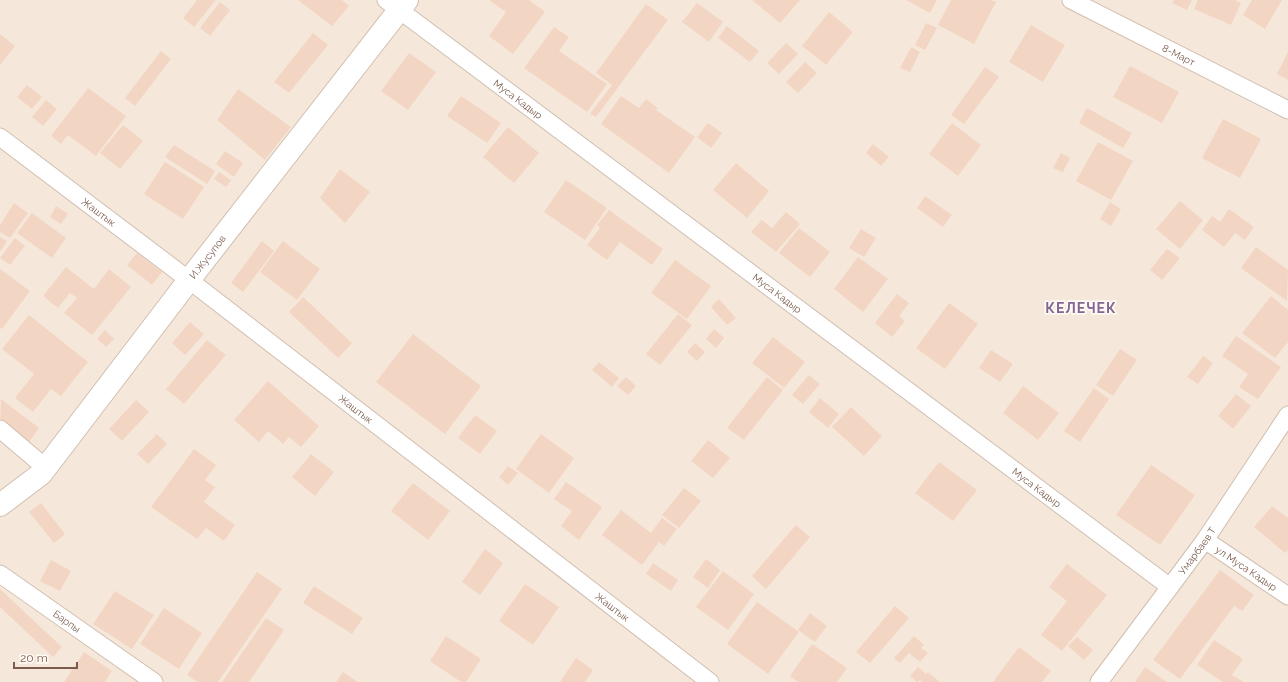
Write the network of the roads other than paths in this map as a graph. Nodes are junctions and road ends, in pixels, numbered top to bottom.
1 (1071, 0) edge
2 (397, 3) edge
3 (1288, 110) edge
4 (0, 137) edge
5 (189, 280) junction
6 (1288, 416) edge
7 (0, 429) edge
8 (46, 468) junction
9 (0, 505) edge
10 (1205, 540) junction
11 (0, 574) edge
12 (1170, 587) junction
13 (1288, 596) edge
14 (154, 682) edge
15 (710, 682) edge
16 (1099, 682) edge

1 - 3 street, 8-Март
2 - 5 street, И.Жусупов
2 - 12 street, Муса Кадыр
4 - 5 street, Жаштык
5 - 8 street, И.Жусупов
5 - 15 street, Жаштык
6 - 10 street, Умарбаев Т
7 - 8 street
8 - 9 street, И.Жусупов
10 - 12 street, Умарбаев Т
10 - 13 street, ул Муса Кадыр
11 - 14 street, Барпы
12 - 16 street, Умарбаев Т

